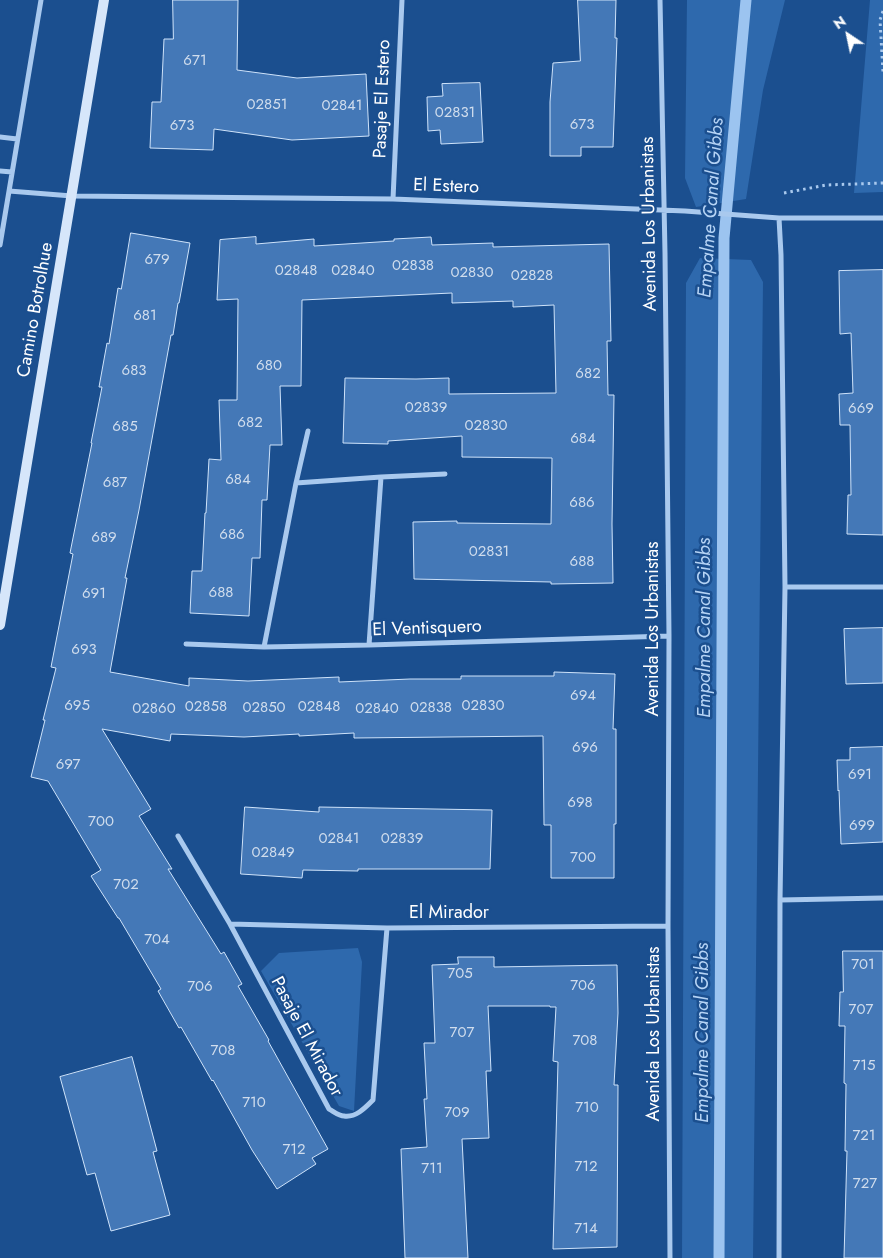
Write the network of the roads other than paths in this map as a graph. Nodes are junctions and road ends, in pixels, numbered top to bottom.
1 (41, 0) edge
2 (104, 0) edge
3 (402, 0) edge
4 (660, 0) edge
5 (0, 137) edge
6 (18, 139) junction
7 (0, 170) edge
8 (12, 172) junction
9 (8, 191) junction
10 (72, 196) junction
11 (393, 199) junction
12 (664, 210) junction
13 (779, 218) junction
14 (883, 218) edge
15 (0, 245) edge
16 (308, 431) dead end
17 (444, 474) dead end
18 (381, 477) junction
19 (296, 483) junction
20 (785, 587) junction
21 (883, 587) edge
22 (0, 625) edge
23 (669, 636) junction
24 (186, 644) dead end
25 (369, 645) junction
26 (264, 647) junction
27 (178, 836) dead end
28 (883, 898) edge
29 (780, 900) junction
30 (230, 924) junction
31 (668, 926) junction
32 (387, 928) junction
33 (670, 1258) edge
34 (779, 1258) edge

1 - 6 street
2 - 10 street, Camino Botrolhue
3 - 11 street, Pasaje El Estero
4 - 12 street, Avenida Los Urbanistas
5 - 6 street
6 - 8 street
7 - 8 street
8 - 9 street
9 - 10 street, El Estero
9 - 15 street
10 - 11 street, El Estero
10 - 22 street, Camino Botrolhue
11 - 12 street, El Estero
12 - 13 street, El Estero
12 - 23 street, Avenida Los Urbanistas
13 - 14 street, El Estero
13 - 20 street
16 - 19 street
17 - 18 street
18 - 19 street
18 - 25 street
19 - 26 street
20 - 21 street
20 - 29 street
23 - 25 street, El Ventisquero
23 - 31 street, Avenida Los Urbanistas
24 - 26 street, El Ventisquero
25 - 26 street, El Ventisquero
27 - 30 street, Pasaje El Mirador
28 - 29 street
29 - 34 street
30 - 32 street, El Mirador
30 - 32 street, Pasaje El Mirador
31 - 32 street, El Mirador
31 - 33 street, Avenida Los Urbanistas

